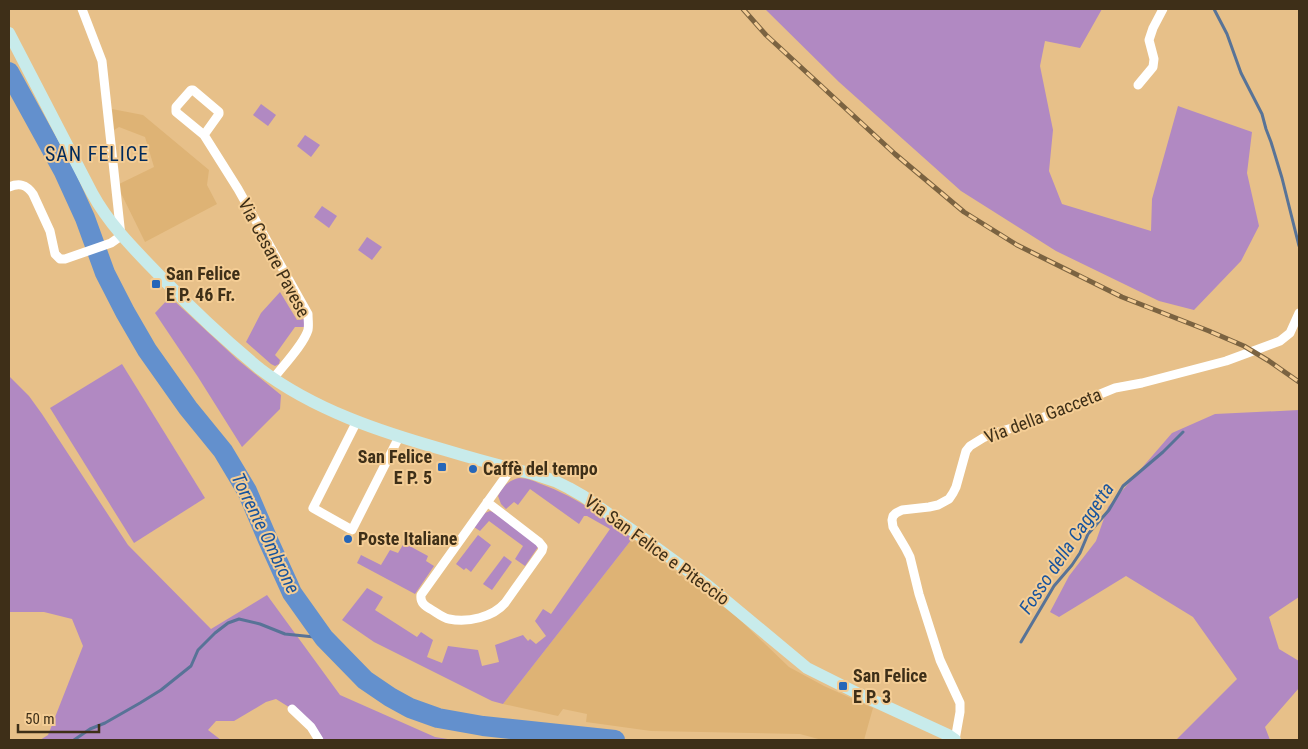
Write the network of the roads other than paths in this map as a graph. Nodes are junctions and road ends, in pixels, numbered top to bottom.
1 (82, 9) edge
2 (1163, 9) edge
3 (9, 33) edge
4 (1138, 86) dead end
5 (204, 136) junction
6 (9, 187) edge
7 (116, 239) junction
8 (1299, 313) edge
9 (272, 378) junction
10 (357, 421) junction
11 (399, 437) junction
12 (510, 469) junction
13 (487, 502) junction
14 (292, 709) dead end
15 (319, 740) edge
16 (955, 740) edge

1 - 7 street
2 - 4 street
3 - 7 street, Via San Felice e Piteccio
5 - 5 street, Via Cesare Pavese
5 - 9 street, Via Cesare Pavese
6 - 7 street
7 - 9 street, Via San Felice e Piteccio
8 - 16 street, Via della Gacceta
9 - 10 street, Via San Felice e Piteccio
10 - 11 street, Via San Felice e Piteccio
10 - 11 street
11 - 12 street, Via San Felice e Piteccio
12 - 13 street
12 - 16 street, Via San Felice e Piteccio
13 - 13 street
14 - 15 street

